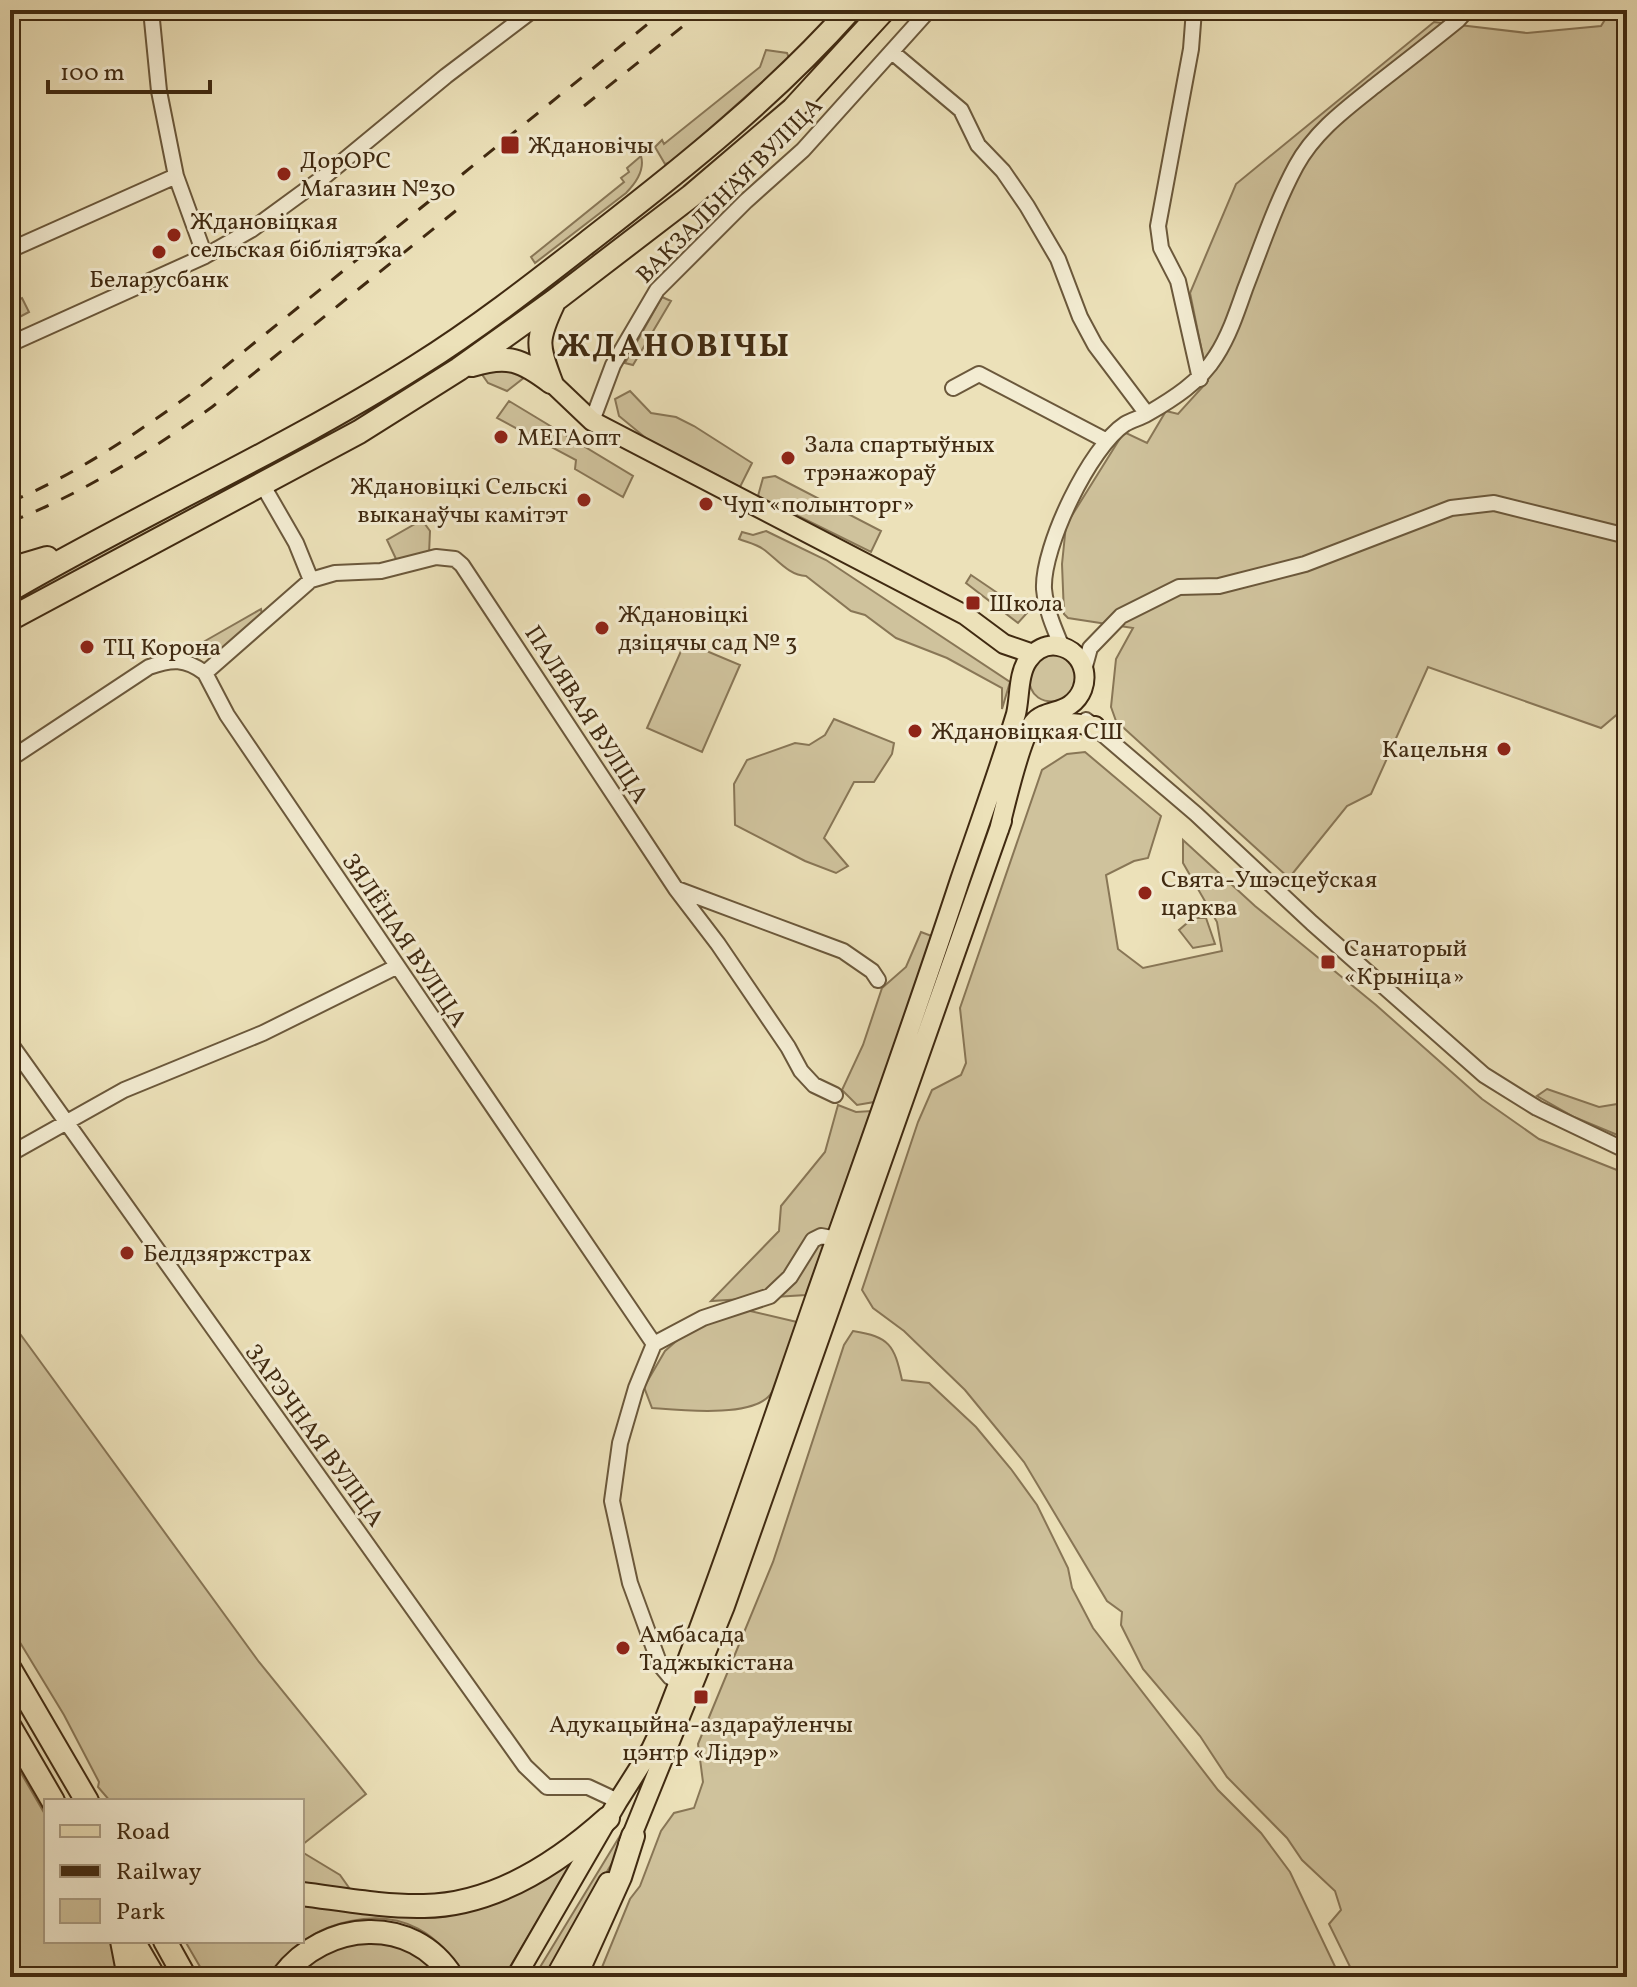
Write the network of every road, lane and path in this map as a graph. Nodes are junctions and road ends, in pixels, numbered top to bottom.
1 (151, 10) edge
2 (533, 10) edge
3 (850, 10) edge
4 (884, 10) edge
5 (929, 10) edge
6 (1194, 10) edge
7 (1467, 10) edge
8 (892, 52) junction
9 (176, 176) junction
10 (10, 250) edge
11 (205, 256) junction
12 (554, 301) junction
13 (10, 344) edge
14 (459, 369) junction
15 (1200, 379) junction
16 (551, 382) junction
17 (953, 388) dead end
18 (1147, 414) junction
19 (592, 421) junction
20 (1105, 440) junction
21 (262, 484) junction
22 (1627, 536) edge
23 (94, 543) junction
24 (10, 569) edge
25 (311, 580) junction
26 (10, 590) edge
27 (10, 619) edge
28 (1004, 644) junction
29 (1063, 649) junction
30 (205, 673) junction
31 (1022, 678) junction
32 (1081, 693) junction
33 (1056, 711) junction
34 (1095, 726) junction
35 (10, 759) edge
36 (999, 830) junction
37 (676, 889) junction
38 (396, 967) junction
39 (878, 980) dead end
40 (10, 1043) edge
41 (835, 1095) dead end
42 (64, 1122) junction
43 (1627, 1151) edge
44 (10, 1154) edge
45 (837, 1239) junction
46 (654, 1344) junction
47 (10, 1669) edge
48 (679, 1682) junction
49 (10, 1727) edge
50 (57, 1745) junction
51 (52, 1799) edge
52 (86, 1799) edge
53 (102, 1799) edge
54 (613, 1810) junction
55 (635, 1831) junction
56 (304, 1894) edge
57 (122, 1943) edge
58 (134, 1943) edge
59 (166, 1943) edge
60 (129, 1977) edge
61 (154, 1977) edge
62 (185, 1977) edge
63 (282, 1977) edge
64 (452, 1977) edge
65 (516, 1977) edge
66 (555, 1977) edge
67 (575, 1977) edge

1 - 9 street
2 - 11 street
3 - 23 highway
4 - 12 highway
5 - 8 street, ВАКЗАЛЬНАЯ ВУЛІЦА
6 - 15 street
7 - 15 street
8 - 18 street
8 - 19 street, ВАКЗАЛЬНАЯ ВУЛІЦА
9 - 10 street
9 - 11 street
11 - 13 street
12 - 14 highway
12 - 16 highway
14 - 16 highway
14 - 21 highway
15 - 18 street
16 - 19 main road
17 - 20 street
18 - 20 street
19 - 28 main road
20 - 29 street
21 - 25 street
21 - 27 highway
22 - 29 street
23 - 24 highway
23 - 26 highway
25 - 30 street
25 - 37 street, ПАЛЯВАЯ ВУЛІЦА
28 - 29 main road
28 - 31 main road
29 - 31 main road
29 - 32 main road
30 - 35 street
30 - 38 street, ЗЯЛЁНАЯ ВУЛІЦА
31 - 33 main road
31 - 45 main road
32 - 33 main road
32 - 34 street
33 - 34 street
33 - 36 main road
34 - 36 main road
34 - 43 street
36 - 55 main road
37 - 39 street
37 - 41 street, ПАЛЯВАЯ ВУЛІЦА
38 - 42 street
38 - 46 street, ЗЯЛЁНАЯ ВУЛІЦА
40 - 42 street, ЗАРЭЧНАЯ ВУЛІЦА
42 - 44 street
42 - 54 street, ЗАРЭЧНАЯ ВУЛІЦА
45 - 46 street
45 - 48 main road
46 - 48 street
47 - 50 highway
48 - 54 main road
49 - 51 highway
50 - 52 highway
50 - 53 highway
54 - 55 main road
54 - 56 highway
54 - 65 main road
55 - 66 main road
55 - 67 highway
57 - 60 highway
58 - 61 highway
59 - 62 highway
63 - 64 highway

